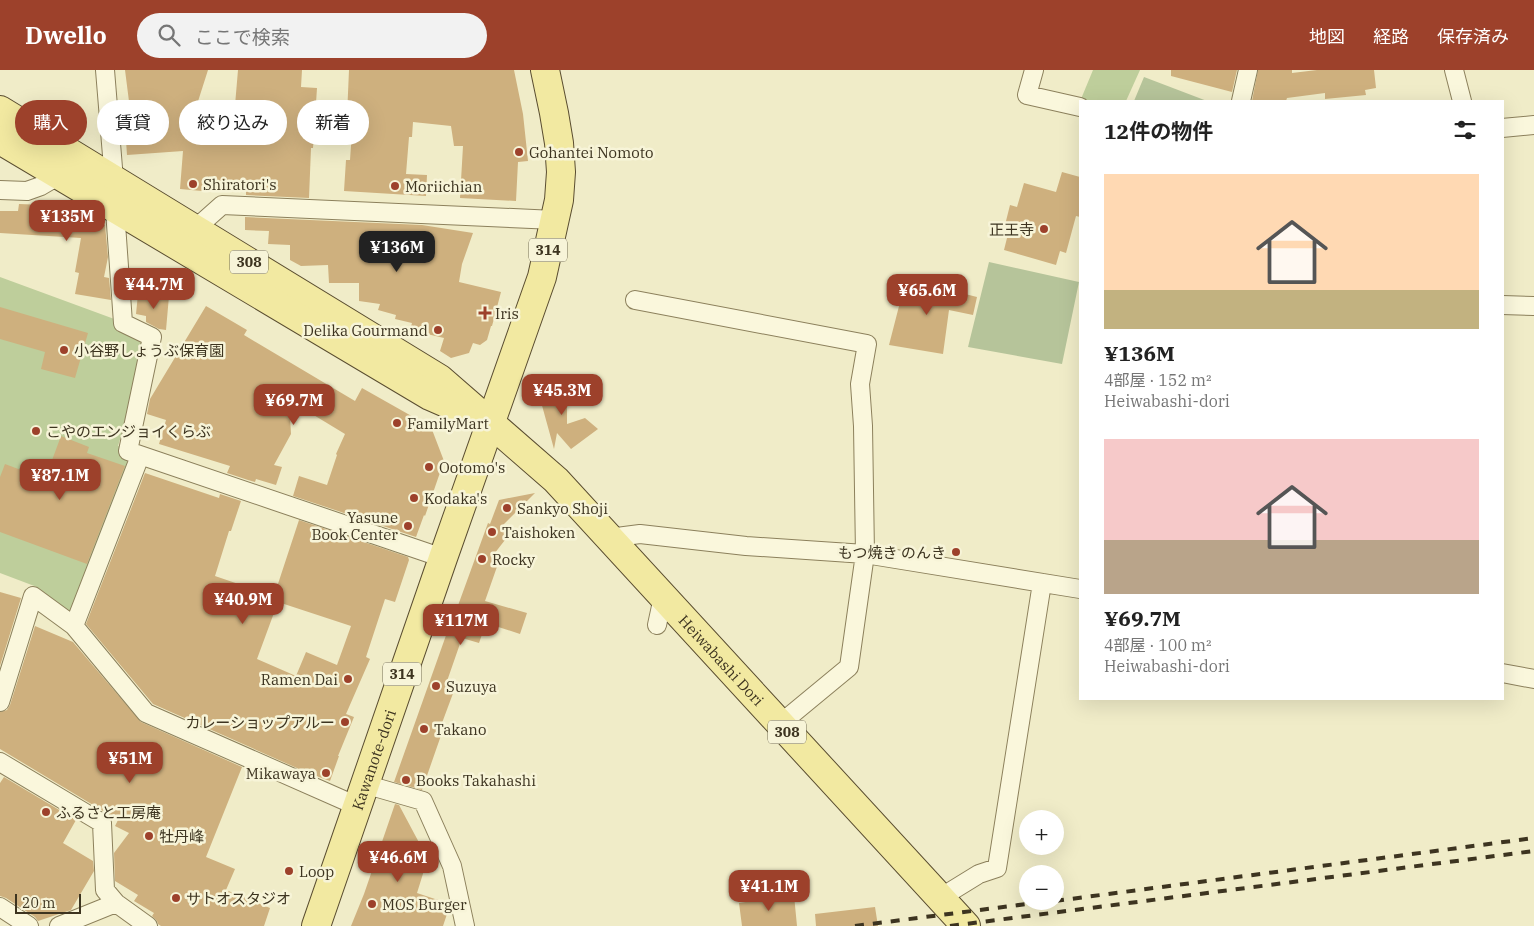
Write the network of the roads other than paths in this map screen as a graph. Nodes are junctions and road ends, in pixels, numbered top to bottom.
1 (105, 70) edge
2 (545, 70) edge
3 (1034, 70) edge
4 (1248, 70) edge
5 (1454, 70) edge
6 (1241, 100) edge
7 (1462, 100) edge
8 (1079, 107) edge
9 (0, 110) edge
10 (1534, 124) edge
11 (1504, 128) edge
12 (0, 140) edge
13 (58, 176) junction
14 (114, 180) junction
15 (0, 190) edge
16 (115, 210) junction
17 (555, 220) junction
18 (196, 229) junction
19 (636, 300) dead end
20 (1504, 305) edge
21 (1534, 306) edge
22 (491, 423) junction
23 (140, 456) junction
24 (609, 538) junction
25 (865, 554) junction
26 (443, 558) junction
27 (1042, 583) junction
28 (1079, 588) edge
29 (663, 597) junction
30 (657, 625) dead end
31 (74, 626) junction
32 (1504, 673) edge
33 (1534, 679) edge
34 (0, 702) edge
35 (780, 724) junction
36 (0, 762) edge
37 (360, 795) junction
38 (940, 898) junction
39 (116, 903) junction
40 (0, 907) edge
41 (30, 926) edge
42 (59, 926) edge
43 (148, 926) edge
44 (316, 926) edge
45 (464, 926) edge
46 (966, 926) edge

1 - 14 street
2 - 17 main road, 314
3 - 8 street
4 - 6 street
5 - 7 street
9 - 14 main road, 308
10 - 11 street
12 - 13 main road, 308
13 - 15 street
13 - 16 main road, 308
14 - 18 main road, 308
16 - 22 main road, 308
16 - 23 street
17 - 18 street
17 - 22 main road, 314
18 - 22 main road, 308
19 - 25 street
20 - 21 street
22 - 24 main road, Heiwabashi Dori / 308
22 - 26 main road, Kawanote-dori / 314
23 - 26 street
23 - 31 street
24 - 25 street
24 - 29 main road, Heiwabashi Dori / 308
25 - 27 street
25 - 35 street
26 - 37 main road, Kawanote-dori / 314
27 - 28 street
27 - 38 street
29 - 30 street
29 - 35 main road, Heiwabashi Dori / 308
31 - 34 street
31 - 37 street
32 - 33 street
35 - 38 main road, Heiwabashi Dori / 308
36 - 39 street
37 - 44 main road, Kawanote-dori / 314
37 - 45 street
38 - 46 main road, Heiwabashi Dori / 308
39 - 42 street
39 - 43 street
40 - 41 street

